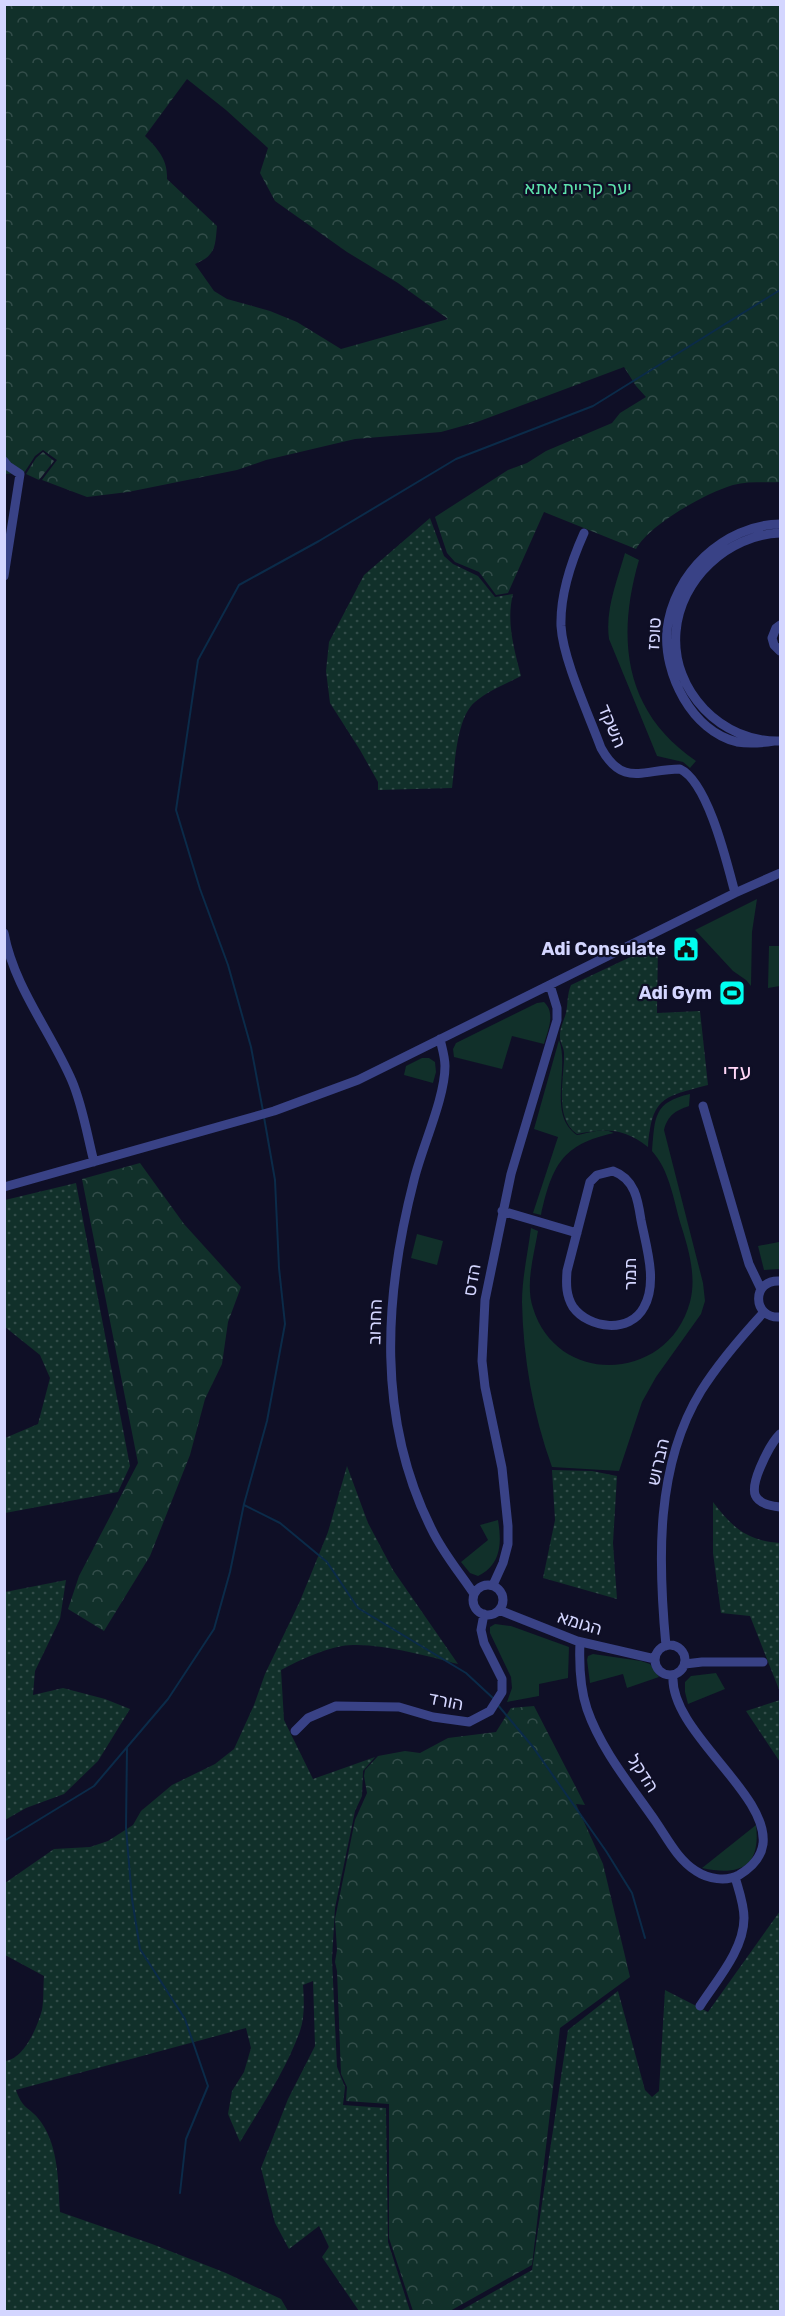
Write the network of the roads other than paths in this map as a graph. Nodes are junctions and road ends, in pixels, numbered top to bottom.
1 (4, 461) edge
2 (780, 524) edge
3 (584, 533) dead end
4 (780, 533) edge
5 (4, 576) edge
6 (780, 625) edge
7 (780, 651) edge
8 (777, 741) edge
9 (780, 873) edge
10 (735, 893) junction
11 (4, 933) edge
12 (550, 985) junction
13 (440, 1039) junction
14 (703, 1106) dead end
15 (94, 1162) junction
16 (4, 1187) edge
17 (502, 1211) junction
18 (577, 1233) junction
19 (780, 1281) edge
20 (761, 1289) junction
21 (764, 1312) junction
22 (780, 1317) edge
23 (780, 1434) edge
24 (780, 1507) edge
25 (493, 1586) junction
26 (474, 1594) junction
27 (499, 1610) junction
28 (484, 1614) junction
29 (580, 1642) junction
30 (666, 1646) junction
31 (655, 1659) junction
32 (764, 1662) dead end
33 (685, 1664) junction
34 (673, 1675) junction
35 (295, 1731) dead end
36 (735, 1877) junction
37 (700, 2006) dead end

1 - 5 street
2 - 8 street, טופז
3 - 10 street, השקד
4 - 8 street, טופז
6 - 7 street
9 - 10 street
10 - 12 street
11 - 15 street
12 - 13 street
12 - 17 street, הדס
13 - 15 street
13 - 26 street, החרוב
14 - 20 street
15 - 16 street
17 - 18 street
17 - 25 street, הדס
18 - 18 street, תמר
19 - 20 street
20 - 21 street
21 - 22 street
21 - 30 street, הברוש
23 - 24 street
25 - 26 street
25 - 27 street
26 - 28 street
27 - 28 street
27 - 29 street, הגומא
28 - 35 street, הורד
29 - 31 street, הגומא
29 - 36 street, הדקל
30 - 31 street
30 - 33 street
31 - 34 street
32 - 33 street
33 - 34 street
34 - 36 street
36 - 37 street

